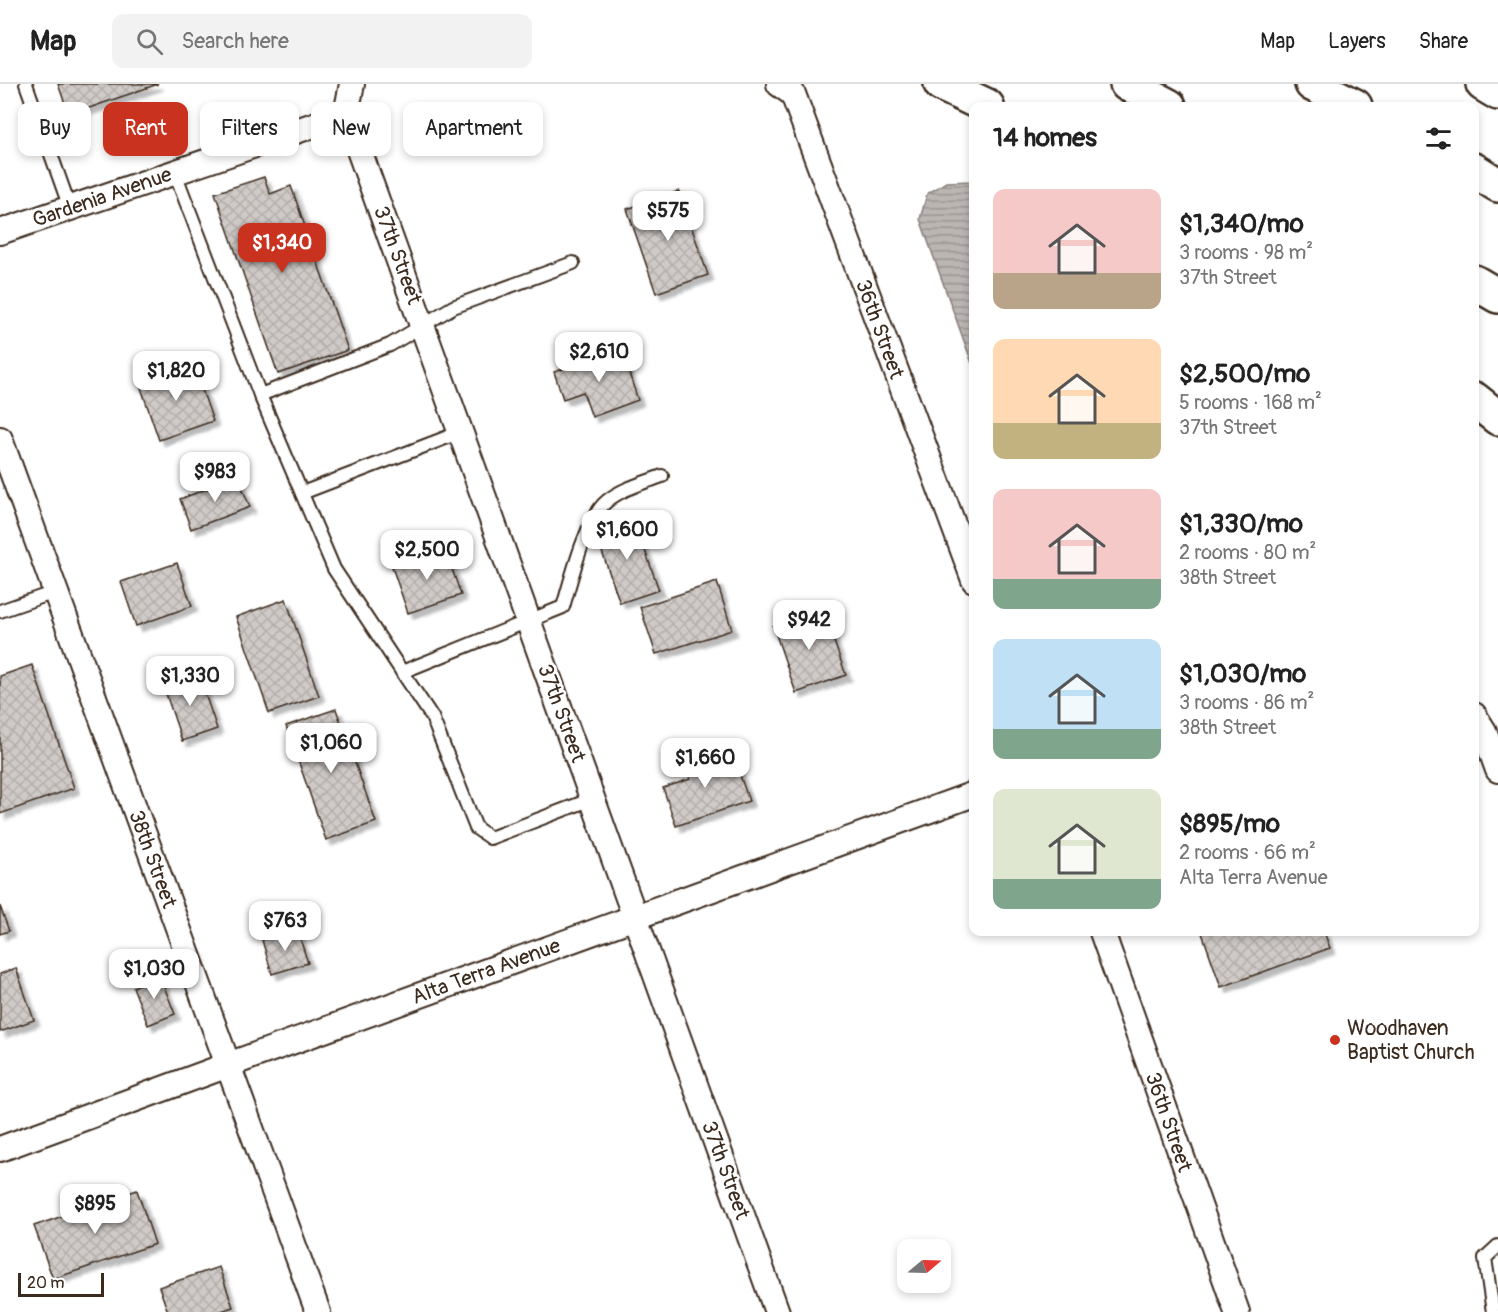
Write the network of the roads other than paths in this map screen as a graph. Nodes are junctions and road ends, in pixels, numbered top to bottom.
1 (26, 84) edge
2 (352, 84) edge
3 (779, 84) edge
4 (940, 84) edge
5 (1127, 84) edge
6 (1312, 84) edge
7 (1483, 84) edge
8 (1498, 93) edge
9 (348, 102) edge
10 (978, 102) edge
11 (1161, 102) edge
12 (1347, 102) edge
13 (311, 126) edge
14 (361, 156) edge
15 (175, 173) junction
16 (1479, 173) edge
17 (1498, 185) edge
18 (70, 208) junction
19 (0, 232) edge
20 (573, 263) dead end
21 (1479, 285) edge
22 (1498, 296) edge
23 (423, 325) junction
24 (260, 395) junction
25 (1479, 403) edge
26 (1498, 418) edge
27 (461, 432) junction
28 (0, 439) edge
29 (662, 476) dead end
30 (302, 493) junction
31 (969, 567) edge
32 (56, 592) junction
33 (0, 611) edge
34 (529, 621) junction
35 (402, 672) junction
36 (1479, 724) edge
37 (1498, 770) edge
38 (969, 796) edge
39 (592, 799) junction
40 (635, 917) junction
41 (1103, 936) edge
42 (228, 1065) junction
43 (0, 1149) edge
44 (1498, 1246) edge
45 (318, 1312) edge
46 (777, 1312) edge
47 (1237, 1312) edge
48 (1493, 1312) edge

1 - 18 lane
2 - 9 street
3 - 31 street, 36th Street
4 - 10 highway
5 - 11 highway
6 - 12 highway
7 - 8 highway
13 - 15 street, Gardenia Avenue
14 - 23 street, 37th Street
15 - 18 street, Gardenia Avenue
15 - 24 lane
16 - 17 highway
18 - 19 street, Gardenia Avenue
20 - 23 lane
21 - 22 highway
23 - 24 lane
23 - 27 street, 37th Street
24 - 30 lane
25 - 26 highway
27 - 30 lane
27 - 34 street, 37th Street
28 - 32 street, 38th Street
29 - 34 lane
30 - 35 lane
32 - 33 lane
32 - 42 street, 38th Street
34 - 35 lane
34 - 39 street, 37th Street
35 - 39 lane
36 - 37 street
38 - 40 street, Alta Terra Avenue
39 - 40 street, 37th Street
40 - 42 street, Alta Terra Avenue
40 - 46 street, 37th Street
41 - 47 street, 36th Street
42 - 43 street, Alta Terra Avenue
42 - 45 street, 38th Street
44 - 48 lane

